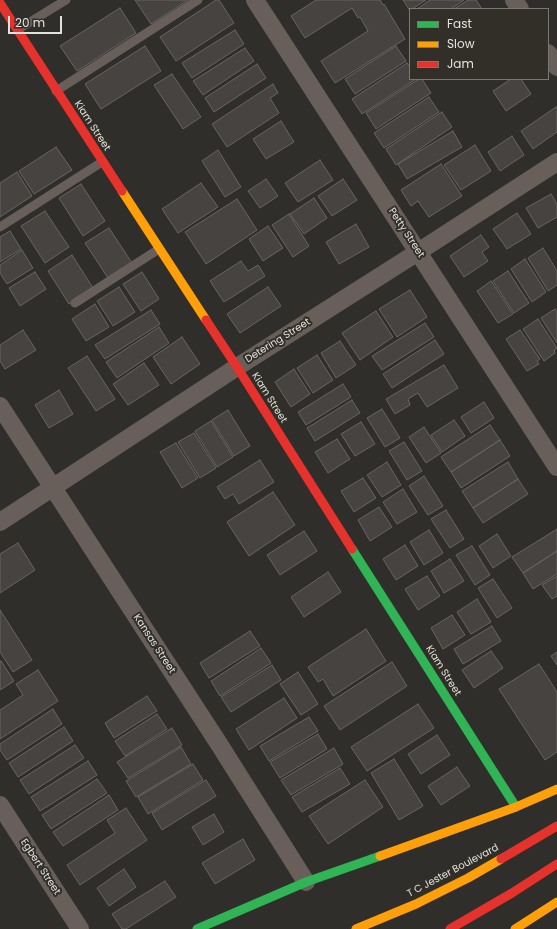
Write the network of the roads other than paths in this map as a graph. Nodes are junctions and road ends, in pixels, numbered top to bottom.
1 (66, 0) edge
2 (198, 0) edge
3 (255, 0) edge
4 (0, 4) edge
5 (17, 30) junction
6 (549, 55) edge
7 (557, 67) edge
8 (56, 90) junction
9 (102, 162) junction
10 (557, 162) edge
11 (0, 227) edge
12 (159, 249) junction
13 (418, 252) junction
14 (75, 303) dead end
15 (236, 367) junction
16 (0, 406) edge
17 (557, 467) edge
18 (53, 488) junction
19 (0, 522) edge
20 (557, 790) edge
21 (0, 805) edge
22 (516, 807) junction
23 (557, 826) edge
24 (557, 864) edge
25 (306, 882) junction
26 (557, 902) edge
27 (80, 929) edge
28 (197, 929) edge
29 (356, 929) edge
30 (450, 929) edge
31 (515, 929) edge

1 - 5 lane
2 - 8 lane
3 - 13 street, Petty Street
4 - 5 street, Kiam Street
5 - 8 street, Kiam Street
6 - 7 street
8 - 9 street, Kiam Street
9 - 11 lane
9 - 12 street, Kiam Street
10 - 13 street, Detering Street
12 - 14 lane
12 - 15 street, Kiam Street
13 - 15 street, Detering Street
13 - 17 street, Petty Street
15 - 18 street, Detering Street
15 - 22 street, Kiam Street
16 - 18 street, Kansas Street
18 - 19 street, Detering Street
18 - 25 street, Kansas Street
20 - 22 street
21 - 27 street, Egbert Street
22 - 25 street
23 - 29 street, T C Jester Boulevard
24 - 30 street
25 - 28 street
26 - 31 street

